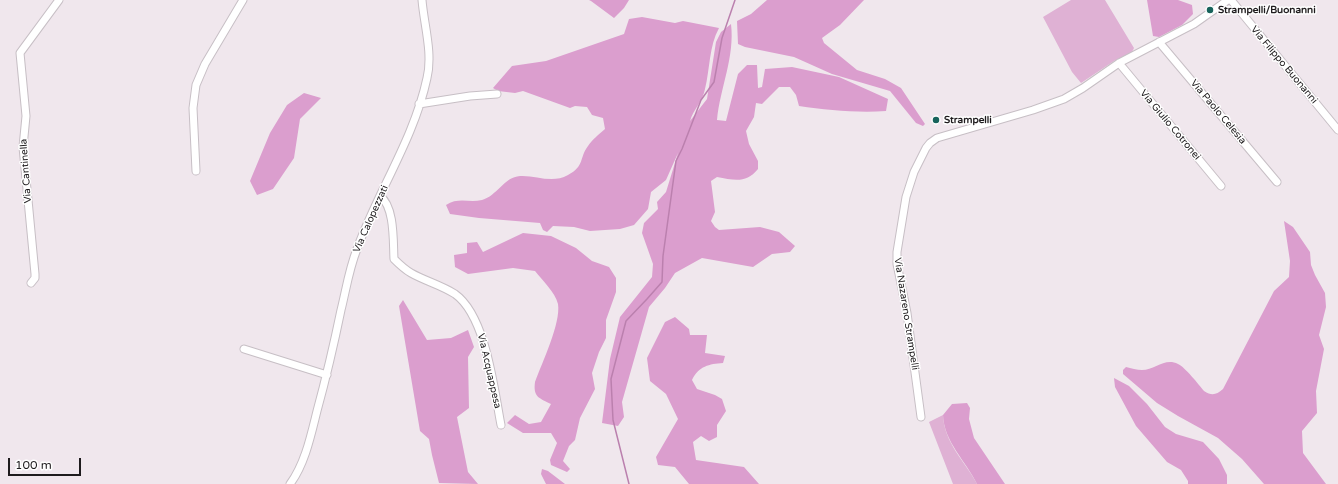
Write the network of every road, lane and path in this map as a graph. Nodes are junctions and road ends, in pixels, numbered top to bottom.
1 (59, 0) edge
2 (243, 0) edge
3 (422, 0) edge
4 (1229, 0) edge
5 (1159, 42) junction
6 (1119, 63) junction
7 (496, 94) dead end
8 (419, 104) junction
9 (1338, 130) edge
10 (196, 171) dead end
11 (1277, 182) dead end
12 (1221, 186) dead end
13 (380, 196) junction
14 (32, 283) dead end
15 (244, 349) dead end
16 (327, 375) junction
17 (921, 417) dead end
18 (501, 425) dead end
19 (290, 484) edge

1 - 14 street, Via Cantinella
2 - 10 street
3 - 8 street, Via Calopezzati
4 - 5 street, Via Nazareno Strampelli
4 - 9 street, Via Filippo Buonanni
5 - 6 street, Via Nazareno Strampelli
5 - 11 street, Via Paolo Celesia
6 - 12 street, Via Giulio Cotronei
6 - 17 street, Via Nazareno Strampelli
7 - 8 street
8 - 13 street, Via Calopezzati
13 - 16 street, Via Calopezzati
13 - 18 street, Via Acquappesa
15 - 16 street
16 - 19 street, Via Calopezzati

